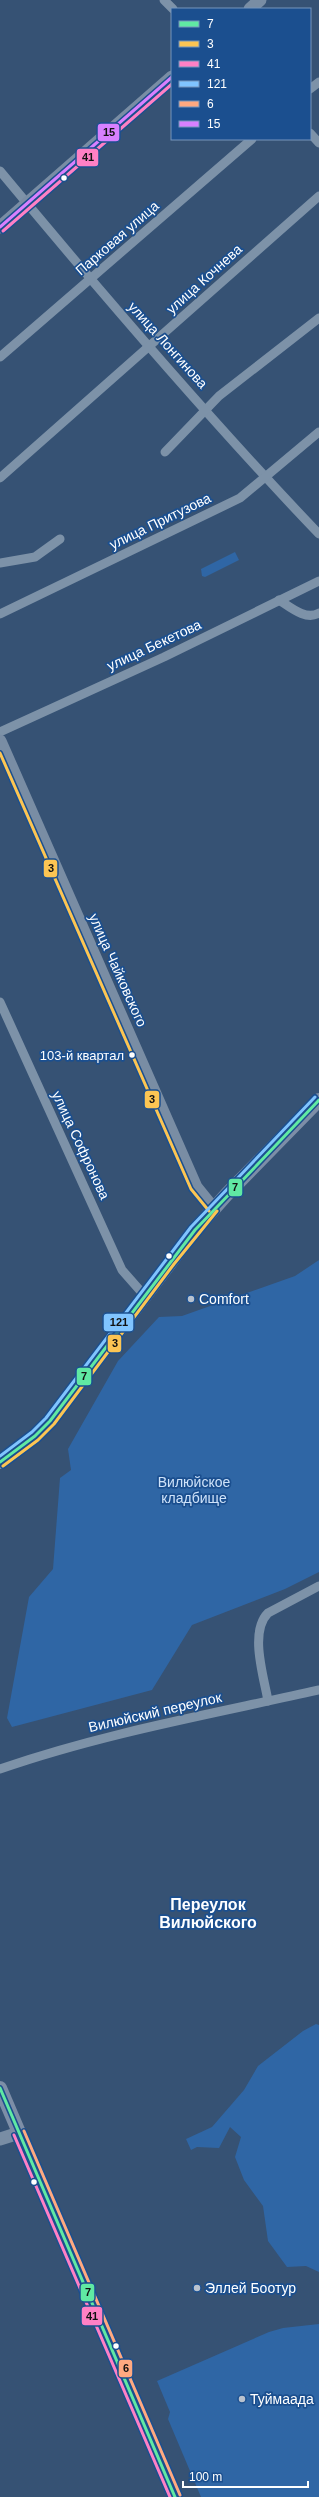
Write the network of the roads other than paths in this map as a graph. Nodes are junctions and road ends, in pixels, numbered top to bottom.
1 (164, 0) edge
2 (260, 0) edge
3 (172, 8) edge
4 (251, 8) edge
5 (171, 78) edge
6 (319, 82) edge
7 (311, 89) edge
8 (311, 134) edge
9 (251, 140) edge
10 (319, 143) edge
11 (0, 171) edge
12 (319, 196) edge
13 (27, 204) junction
14 (0, 227) edge
15 (90, 279) junction
16 (319, 318) edge
17 (150, 346) junction
18 (0, 357) edge
19 (206, 410) junction
20 (319, 432) edge
21 (165, 452) dead end
22 (0, 478) edge
23 (266, 478) junction
24 (319, 534) edge
25 (60, 539) dead end
26 (0, 563) edge
27 (319, 580) edge
28 (279, 600) junction
29 (319, 613) edge
30 (0, 614) edge
31 (0, 732) edge
32 (0, 741) edge
33 (0, 1002) edge
34 (319, 1100) edge
35 (213, 1208) junction
36 (144, 1295) junction
37 (0, 1462) edge
38 (319, 1586) edge
39 (319, 1690) edge
40 (268, 1701) junction
41 (0, 1769) edge
42 (0, 2088) edge
43 (19, 2133) junction
44 (0, 2139) edge
45 (175, 2497) edge

1 - 3 street
2 - 4 main road
5 - 13 main road
6 - 7 street
8 - 10 street
9 - 15 street, Парковая улица
11 - 13 street, улица Лонгинова
12 - 17 street, улица Кочнева
13 - 14 main road
13 - 15 street, улица Лонгинова
15 - 17 street, улица Лонгинова
15 - 18 street, Парковая улица
16 - 19 street
17 - 19 street, улица Лонгинова
17 - 22 street, улица Кочнева
19 - 21 street
19 - 23 street, улица Лонгинова
20 - 23 street, улица Притузова
23 - 24 street, улица Лонгинова
23 - 30 street, улица Притузова
25 - 26 street
27 - 28 street, улица Бекетова
28 - 29 street
28 - 31 street, улица Бекетова
32 - 35 main road, улица Чайковского
33 - 36 street, улица Софронова
34 - 35 main road
35 - 36 main road
36 - 37 main road
38 - 40 street
39 - 40 street, Вилюйский переулок
40 - 41 street, Вилюйский переулок
42 - 43 main road
43 - 44 main road
43 - 45 main road

